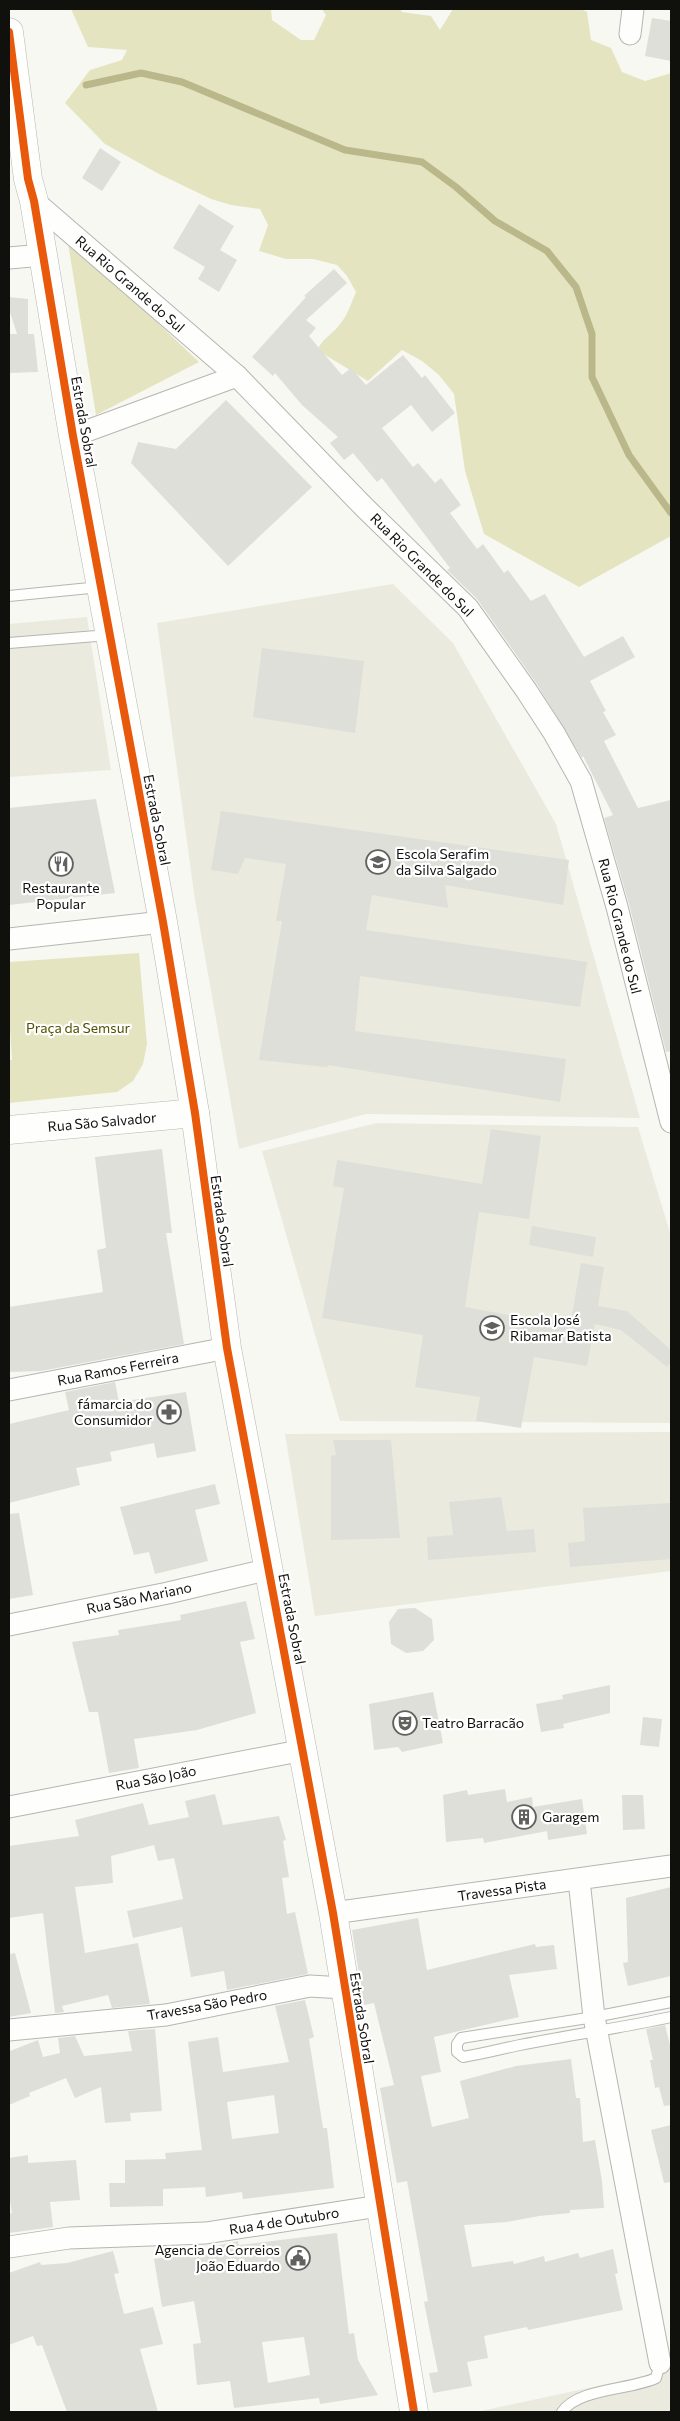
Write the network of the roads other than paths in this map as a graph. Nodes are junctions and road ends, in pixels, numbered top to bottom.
1 (633, 9) edge
2 (9, 32) edge
3 (630, 34) dead end
4 (30, 190) junction
5 (43, 255) junction
6 (9, 258) edge
7 (237, 376) junction
8 (73, 436) junction
9 (101, 587) junction
10 (9, 596) edge
11 (110, 634) junction
12 (9, 643) edge
13 (163, 922) junction
14 (9, 939) edge
15 (195, 1114) junction
16 (671, 1122) edge
17 (9, 1130) edge
18 (227, 1348) junction
19 (9, 1390) edge
20 (270, 1569) junction
21 (9, 1625) edge
22 (304, 1750) junction
23 (9, 1807) edge
24 (671, 1866) edge
25 (579, 1880) junction
26 (333, 1913) junction
27 (344, 1988) junction
28 (671, 2002) edge
29 (671, 2018) edge
30 (595, 2025) junction
31 (9, 2030) edge
32 (379, 2206) junction
33 (9, 2246) edge
34 (660, 2362) joint
35 (413, 2412) edge
36 (562, 2412) edge

1 - 3 street
2 - 4 street, Estrada Sobral
4 - 5 street, Estrada Sobral
4 - 7 street, Rua Rio Grande do Sul
5 - 6 street
5 - 8 street, Estrada Sobral
7 - 8 street
7 - 16 street, Rua Rio Grande do Sul
8 - 9 street, Estrada Sobral
9 - 10 lane
9 - 11 street, Estrada Sobral
11 - 12 lane
11 - 13 street, Estrada Sobral
13 - 14 street
13 - 15 street, Estrada Sobral
15 - 17 street, Rua São Salvador
15 - 18 street, Estrada Sobral
18 - 19 street, Rua Ramos Ferreira
18 - 20 street, Estrada Sobral
20 - 21 street, Rua São Mariano
20 - 22 street, Estrada Sobral
22 - 23 street, Rua São João
22 - 26 street, Estrada Sobral
24 - 25 street, Travessa Pista
25 - 26 street, Travessa Pista
25 - 30 street
26 - 27 street, Estrada Sobral
27 - 31 street, Travessa São Pedro
27 - 32 street, Estrada Sobral
28 - 30 lane
29 - 30 lane
30 - 30 lane
30 - 34 street
32 - 33 street, Rua 4 de Outubro
32 - 35 street, Estrada Sobral
34 - 36 lane

